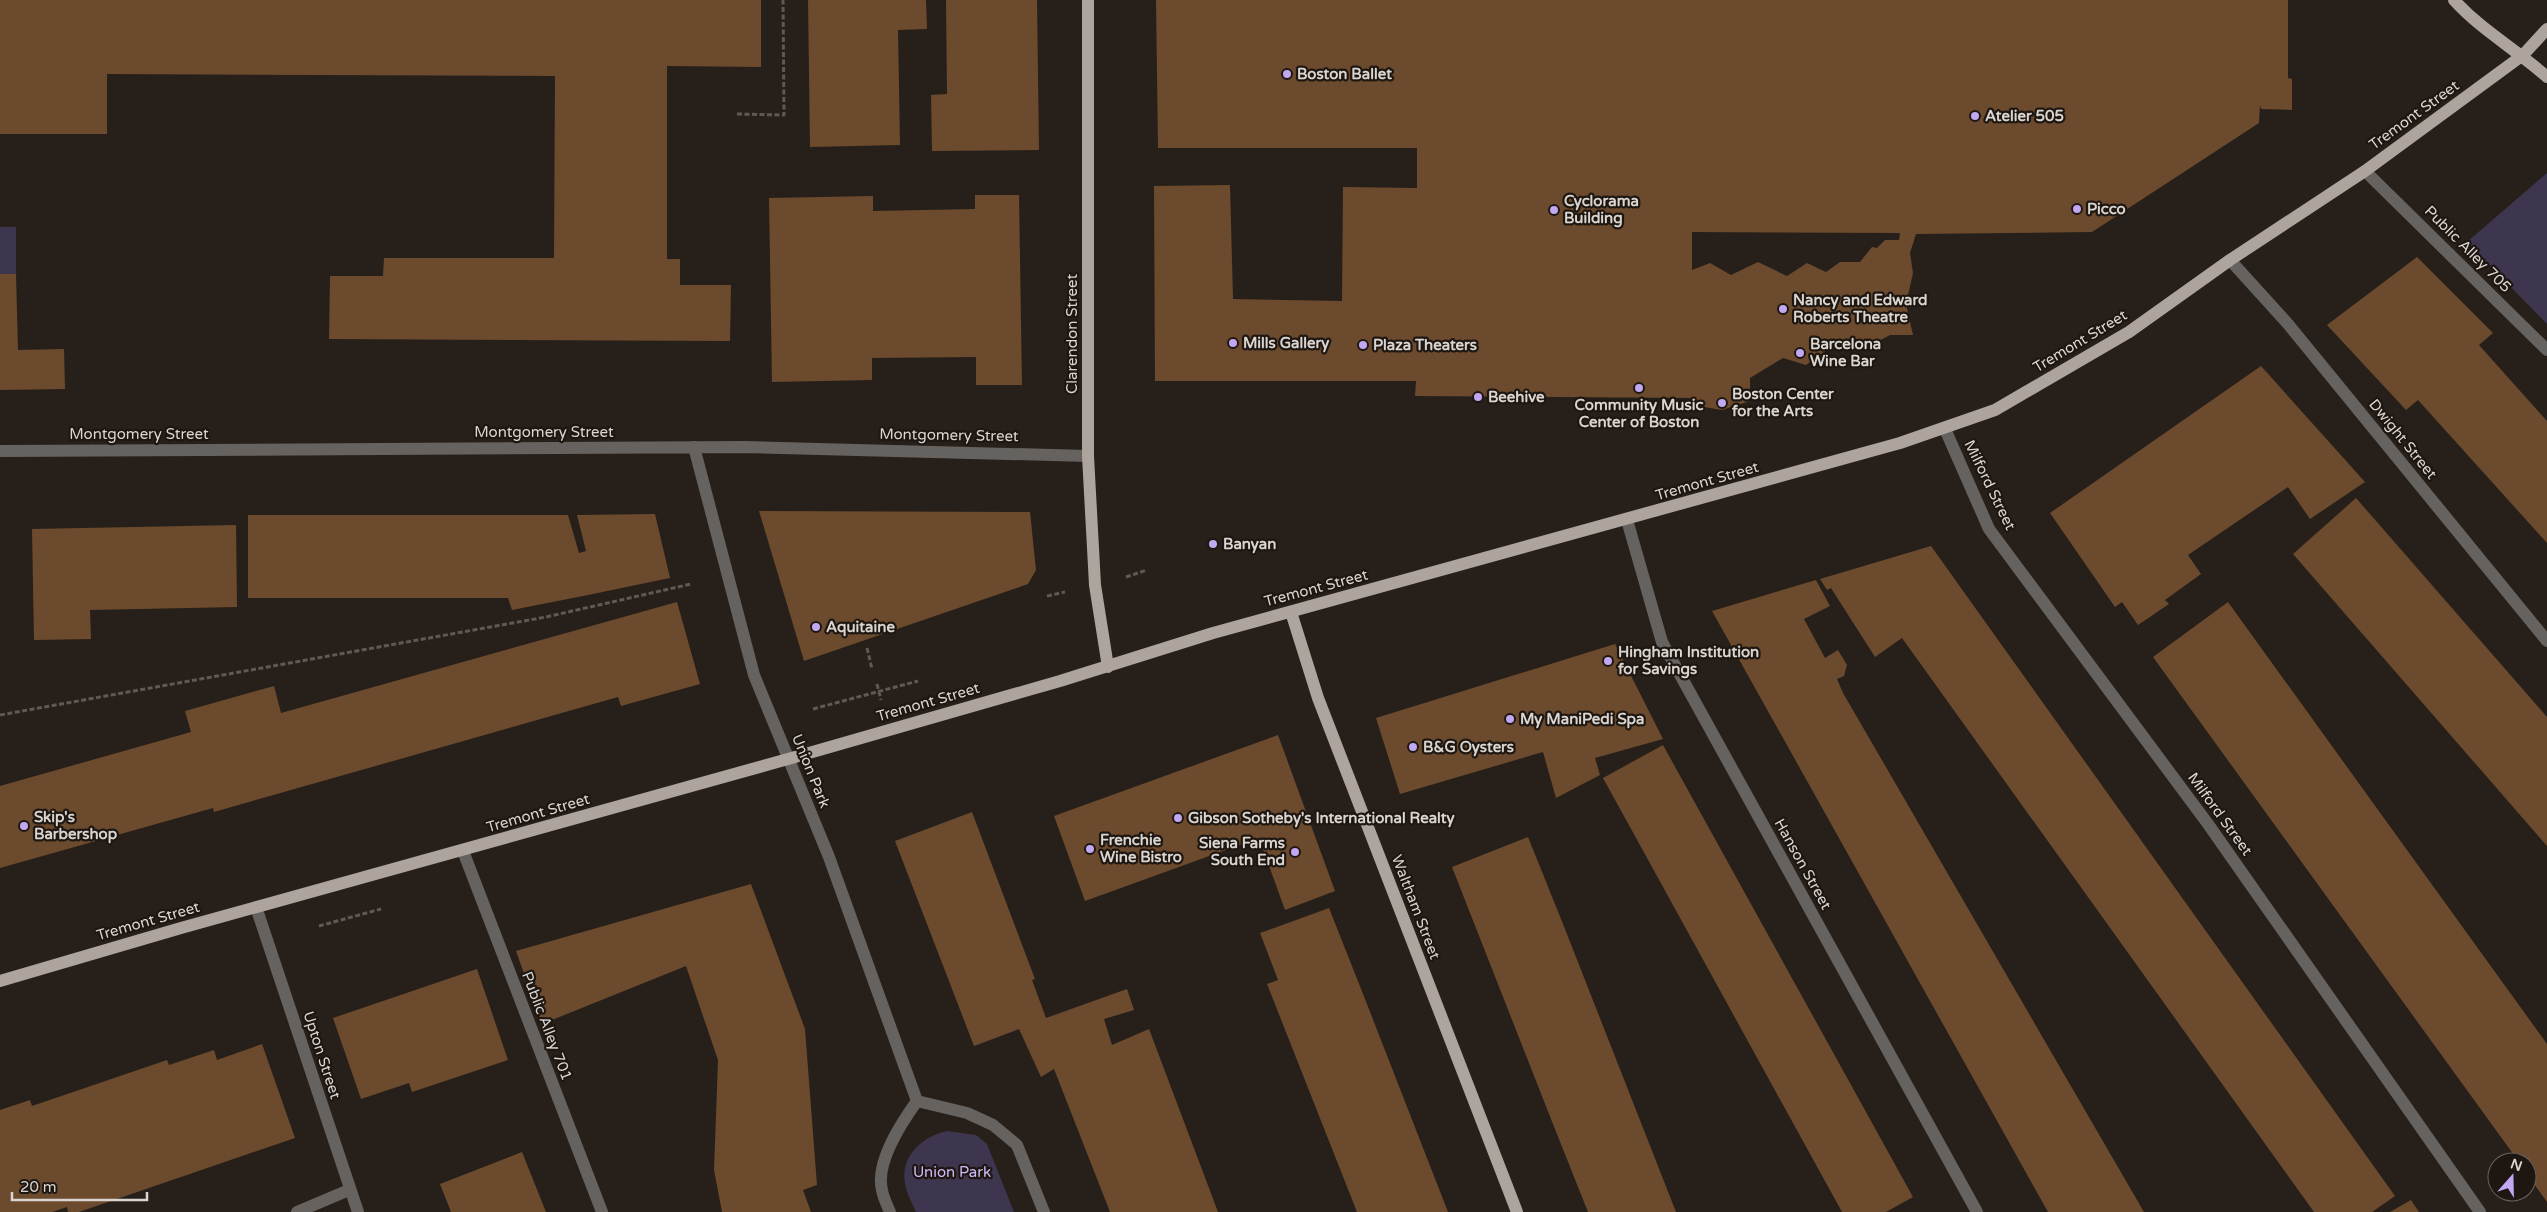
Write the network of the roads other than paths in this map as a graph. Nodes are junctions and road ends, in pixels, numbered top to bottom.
1 (1088, 0) edge
2 (2454, 0) edge
3 (2547, 30) edge
4 (2523, 55) junction
5 (2547, 78) edge
6 (2366, 170) junction
7 (2230, 260) junction
8 (2547, 350) edge
9 (1945, 429) junction
10 (694, 447) junction
11 (0, 451) edge
12 (1088, 456) junction
13 (1627, 520) junction
14 (1291, 612) junction
15 (2547, 641) edge
16 (1108, 667) junction
17 (788, 759) junction
18 (462, 851) junction
19 (256, 907) junction
20 (0, 981) edge
21 (917, 1101) junction
22 (349, 1190) junction
23 (297, 1212) edge
24 (358, 1212) edge
25 (602, 1212) edge
26 (890, 1212) edge
27 (1044, 1212) edge
28 (1517, 1212) edge
29 (1977, 1212) edge
30 (2480, 1212) edge

1 - 12 main road, Clarendon Street
2 - 4 main road
3 - 4 main road, Tremont Street
4 - 5 main road
4 - 6 main road, Tremont Street
6 - 7 main road, Tremont Street
6 - 8 street, Public Alley 705
7 - 9 main road, Tremont Street
7 - 15 street, Dwight Street
9 - 13 main road, Tremont Street
9 - 30 street, Milford Street
10 - 11 street, Montgomery Street
10 - 12 street, Montgomery Street
10 - 17 street, Union Park
12 - 16 main road, Clarendon Street
13 - 14 main road, Tremont Street
13 - 29 street, Hanson Street
14 - 16 main road, Tremont Street
14 - 28 main road, Waltham Street
16 - 17 main road, Tremont Street
17 - 18 main road, Tremont Street
17 - 21 street, Union Park
18 - 19 main road, Tremont Street
18 - 25 street, Public Alley 701
19 - 20 main road, Tremont Street
19 - 22 street, Upton Street
21 - 26 street
21 - 27 street
22 - 23 street
22 - 24 street, Upton Street

